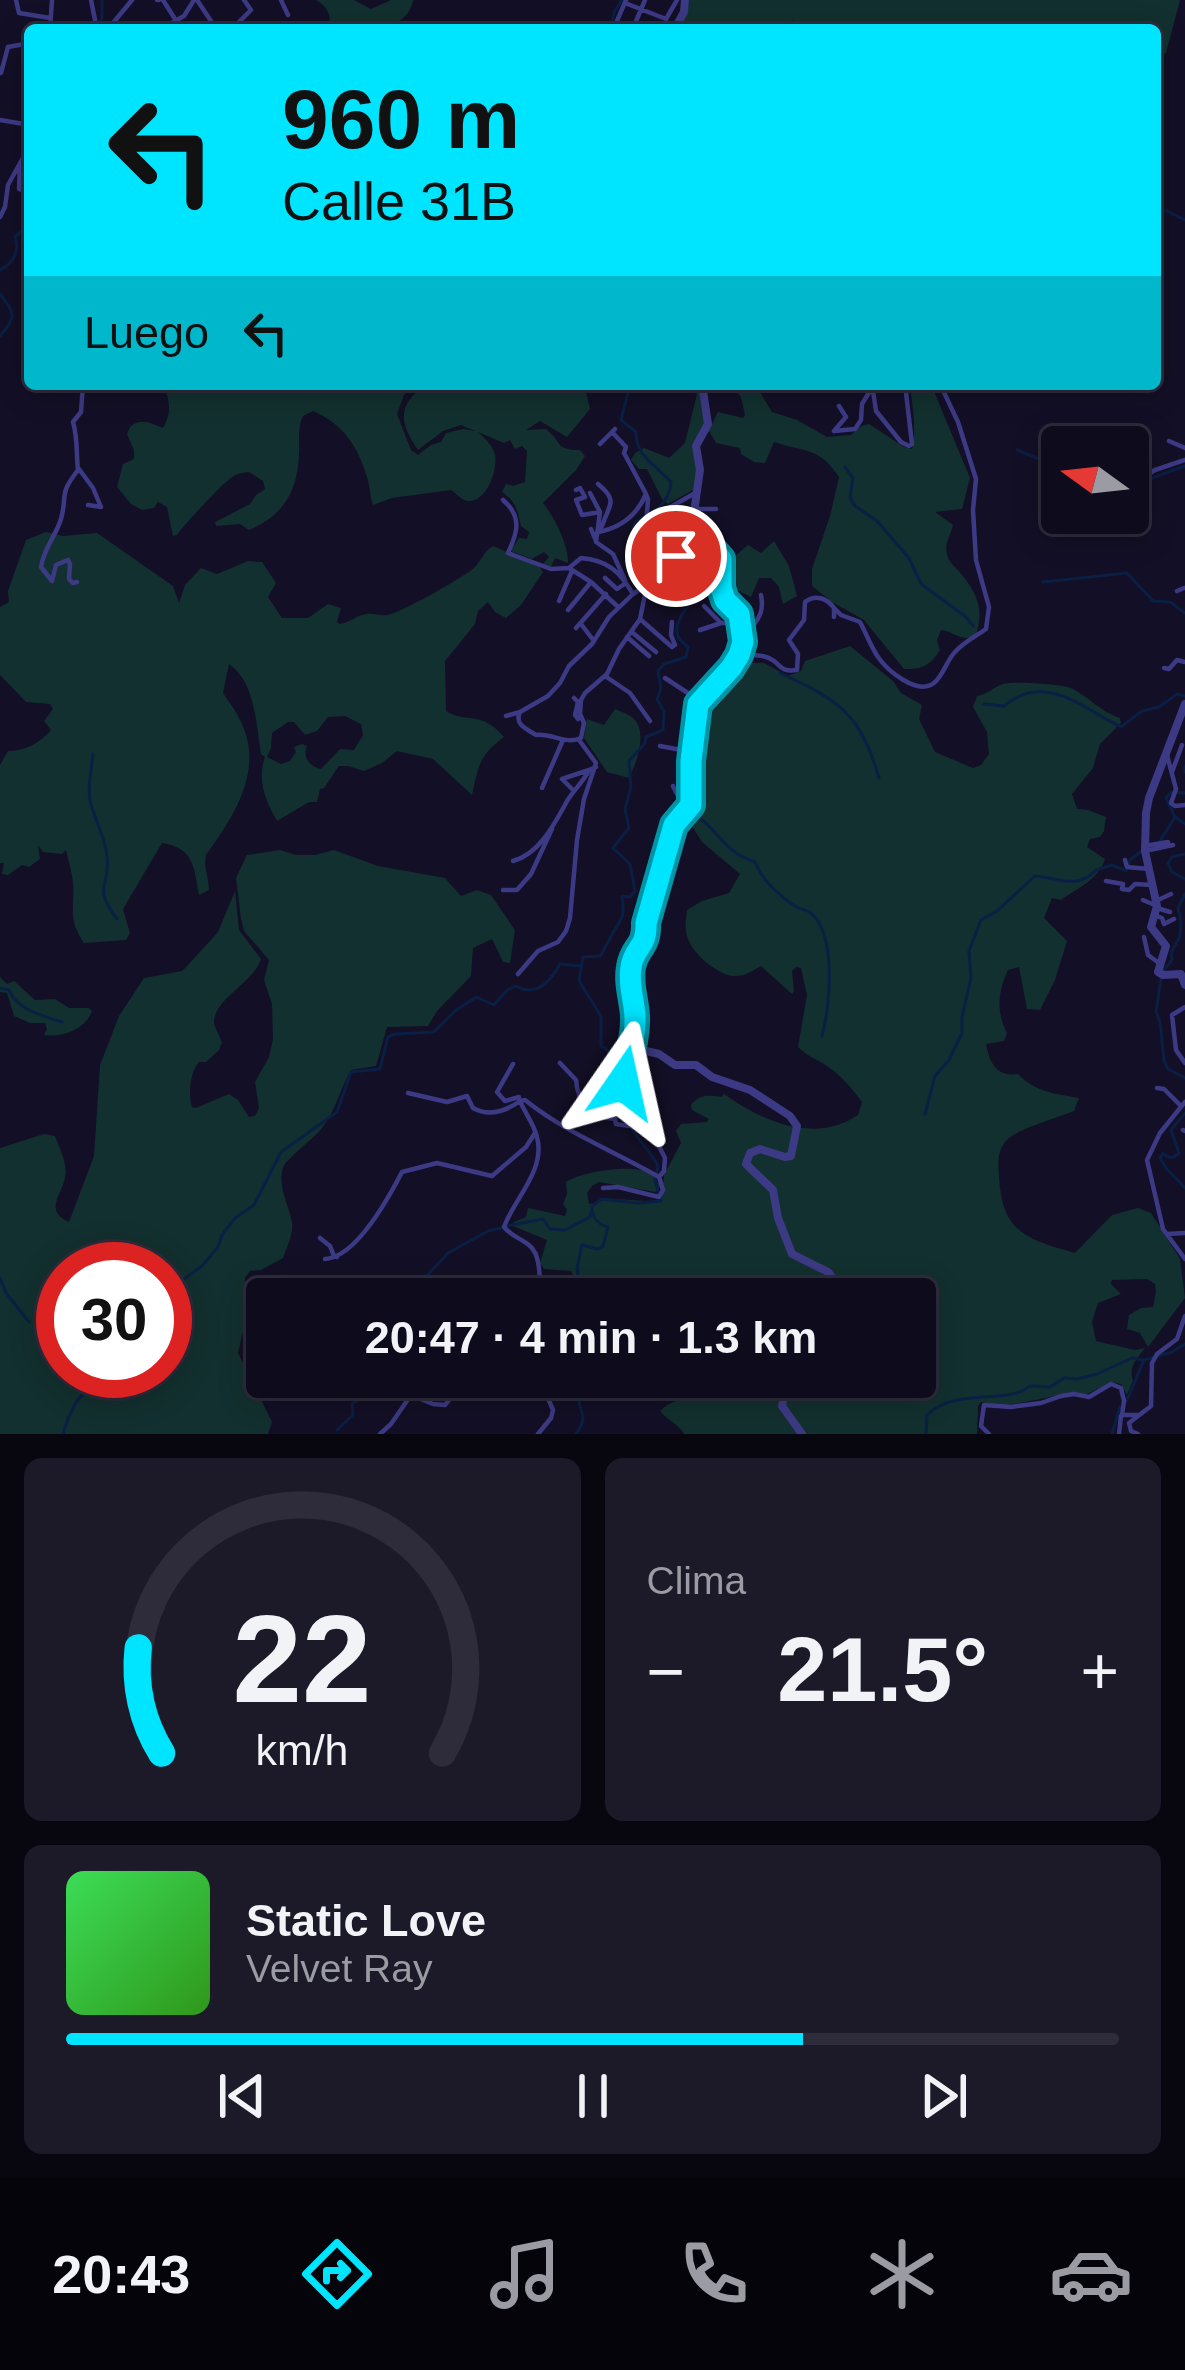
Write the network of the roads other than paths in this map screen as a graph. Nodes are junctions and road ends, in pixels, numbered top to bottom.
1 (16, 0) edge
2 (52, 0) edge
3 (159, 0) edge
4 (244, 0) edge
5 (280, 0) edge
6 (645, 0) edge
7 (681, 0) edge
8 (198, 1) edge
9 (625, 2) edge
10 (640, 9) junction
11 (288, 15) dead end
12 (50, 18) junction
13 (175, 19) junction
14 (50, 24) edge
15 (168, 24) edge
16 (237, 24) edge
17 (638, 24) edge
18 (24, 44) edge
19 (1, 73) edge
20 (0, 120) edge
21 (24, 124) edge
22 (24, 152) edge
23 (21, 163) junction
24 (24, 190) edge
25 (0, 217) edge
26 (82, 390) edge
27 (703, 390) edge
28 (869, 390) edge
29 (873, 390) edge
30 (906, 390) edge
31 (943, 390) edge
32 (839, 406) dead end
33 (1169, 441) dead end
34 (600, 444) dead end
35 (1185, 448) edge
36 (624, 451) junction
37 (617, 457) dead end
38 (1185, 460) edge
39 (79, 469) junction
40 (1149, 474) edge
41 (598, 484) dead end
42 (576, 490) dead end
43 (697, 492) junction
44 (646, 494) junction
45 (587, 495) junction
46 (502, 500) dead end
47 (88, 505) dead end
48 (589, 505) dead end
49 (668, 509) dead end
50 (716, 509) dead end
51 (600, 512) junction
52 (694, 514) junction
53 (594, 531) junction
54 (693, 540) junction
55 (570, 570) junction
56 (664, 572) junction
57 (605, 578) dead end
58 (680, 580) dead end
59 (626, 581) junction
60 (77, 582) dead end
61 (591, 582) junction
62 (646, 585) junction
63 (669, 586) dead end
64 (606, 594) junction
65 (634, 594) junction
66 (760, 595) dead end
67 (559, 601) dead end
68 (704, 606) dead end
69 (619, 608) junction
70 (834, 608) junction
71 (568, 610) dead end
72 (735, 617) junction
73 (834, 617) dead end
74 (640, 619) junction
75 (672, 622) dead end
76 (721, 623) junction
77 (700, 630) dead end
78 (629, 634) junction
79 (725, 634) dead end
80 (595, 641) junction
81 (742, 645) junction
82 (653, 654) dead end
83 (1185, 662) edge
84 (1164, 668) dead end
85 (605, 676) junction
86 (664, 678) dead end
87 (574, 698) dead end
88 (700, 701) junction
89 (1185, 704) edge
90 (520, 712) junction
91 (506, 716) dead end
92 (578, 719) dead end
93 (650, 721) dead end
94 (562, 740) junction
95 (579, 740) junction
96 (1182, 743) edge
97 (660, 746) dead end
98 (692, 752) junction
99 (1167, 755) junction
100 (592, 769) junction
101 (1172, 773) junction
102 (673, 786) dead end
103 (542, 788) dead end
104 (572, 789) dead end
105 (692, 802) junction
106 (1183, 806) edge
107 (1181, 817) dead end
108 (552, 828) junction
109 (1170, 843) dead end
110 (1144, 848) junction
111 (1125, 860) dead end
112 (513, 861) dead end
113 (1149, 869) junction
114 (1106, 881) dead end
115 (503, 890) dead end
116 (1171, 894) dead end
117 (1152, 900) junction
118 (1144, 938) dead end
119 (1159, 963) junction
120 (518, 974) dead end
121 (1185, 985) edge
122 (1185, 1007) edge
123 (632, 1048) junction
124 (560, 1063) dead end
125 (1185, 1063) edge
126 (513, 1064) dead end
127 (1157, 1088) dead end
128 (408, 1093) dead end
129 (520, 1099) junction
130 (1183, 1104) edge
131 (640, 1108) junction
132 (535, 1132) junction
133 (658, 1177) junction
134 (603, 1188) dead end
135 (1185, 1233) edge
136 (1166, 1234) junction
137 (320, 1238) dead end
138 (337, 1257) junction
139 (325, 1259) dead end
140 (1185, 1259) edge
141 (540, 1278) edge
142 (833, 1278) edge
143 (1185, 1316) edge
144 (409, 1398) edge
145 (418, 1398) edge
146 (450, 1398) edge
147 (549, 1398) edge
148 (784, 1398) edge
149 (1121, 1415) junction
150 (1138, 1415) junction
151 (380, 1434) edge
152 (538, 1434) edge
153 (802, 1434) edge
154 (989, 1434) edge
155 (1119, 1434) edge
156 (1138, 1434) edge

1 - 12 street
2 - 12 street
3 - 13 street
4 - 16 street
5 - 11 street
6 - 10 street
7 - 10 street
8 - 13 street
9 - 10 street
10 - 17 street
12 - 14 street
13 - 15 street
18 - 19 street
20 - 21 street
22 - 23 street
23 - 24 street
23 - 25 street
26 - 39 street
27 - 43 street
28 - 32 street
29 - 30 street
31 - 70 street
33 - 35 street
34 - 36 street
36 - 37 street
36 - 44 street
38 - 40 street
39 - 47 street
39 - 60 street
41 - 53 street
42 - 45 street
43 - 49 street
43 - 52 street
44 - 52 street
44 - 53 street
45 - 48 street
45 - 51 street
45 - 51 street
46 - 55 street
50 - 52 street
51 - 53 street
52 - 54 street
53 - 59 street
54 - 56 street
54 - 72 street
55 - 59 street
55 - 61 street
55 - 67 street
56 - 58 street
56 - 62 street
56 - 63 street
57 - 59 street
59 - 65 street
61 - 64 street
61 - 71 street
62 - 65 street
62 - 74 street
64 - 69 street
64 - 80 street
65 - 69 street
66 - 81 street
68 - 76 street
69 - 80 street
70 - 73 street
70 - 81 street
72 - 76 street
72 - 79 street
72 - 81 street
74 - 75 street
74 - 78 street
76 - 77 street
78 - 82 street
78 - 85 street
80 - 90 street
81 - 88 street
83 - 84 street
85 - 93 street
85 - 95 street
86 - 88 street
87 - 92 street
88 - 98 street
89 - 96 street
90 - 91 street
90 - 94 street
94 - 95 street
94 - 103 street
95 - 100 street
96 - 99 street
96 - 101 street
97 - 98 street
98 - 105 street
99 - 101 street
99 - 110 street
100 - 104 street
100 - 108 street
100 - 120 street
101 - 106 street
102 - 105 street
105 - 123 street
106 - 107 street
108 - 112 street
108 - 115 street
109 - 110 street
110 - 113 street
111 - 113 street
113 - 117 street
114 - 117 street
116 - 117 street
117 - 117 street
117 - 119 street
118 - 119 street
119 - 121 street
122 - 125 street
123 - 131 street
123 - 142 street
124 - 131 street
126 - 129 street
127 - 130 street
128 - 129 street
129 - 132 street
129 - 133 street
130 - 136 street
131 - 133 street
132 - 138 street
132 - 141 street
133 - 134 street
135 - 136 street
136 - 140 street
137 - 138 street
138 - 139 street
143 - 150 street
144 - 151 street
145 - 146 street
147 - 152 street
148 - 153 street
149 - 150 street
149 - 154 street
149 - 155 street
150 - 156 street

